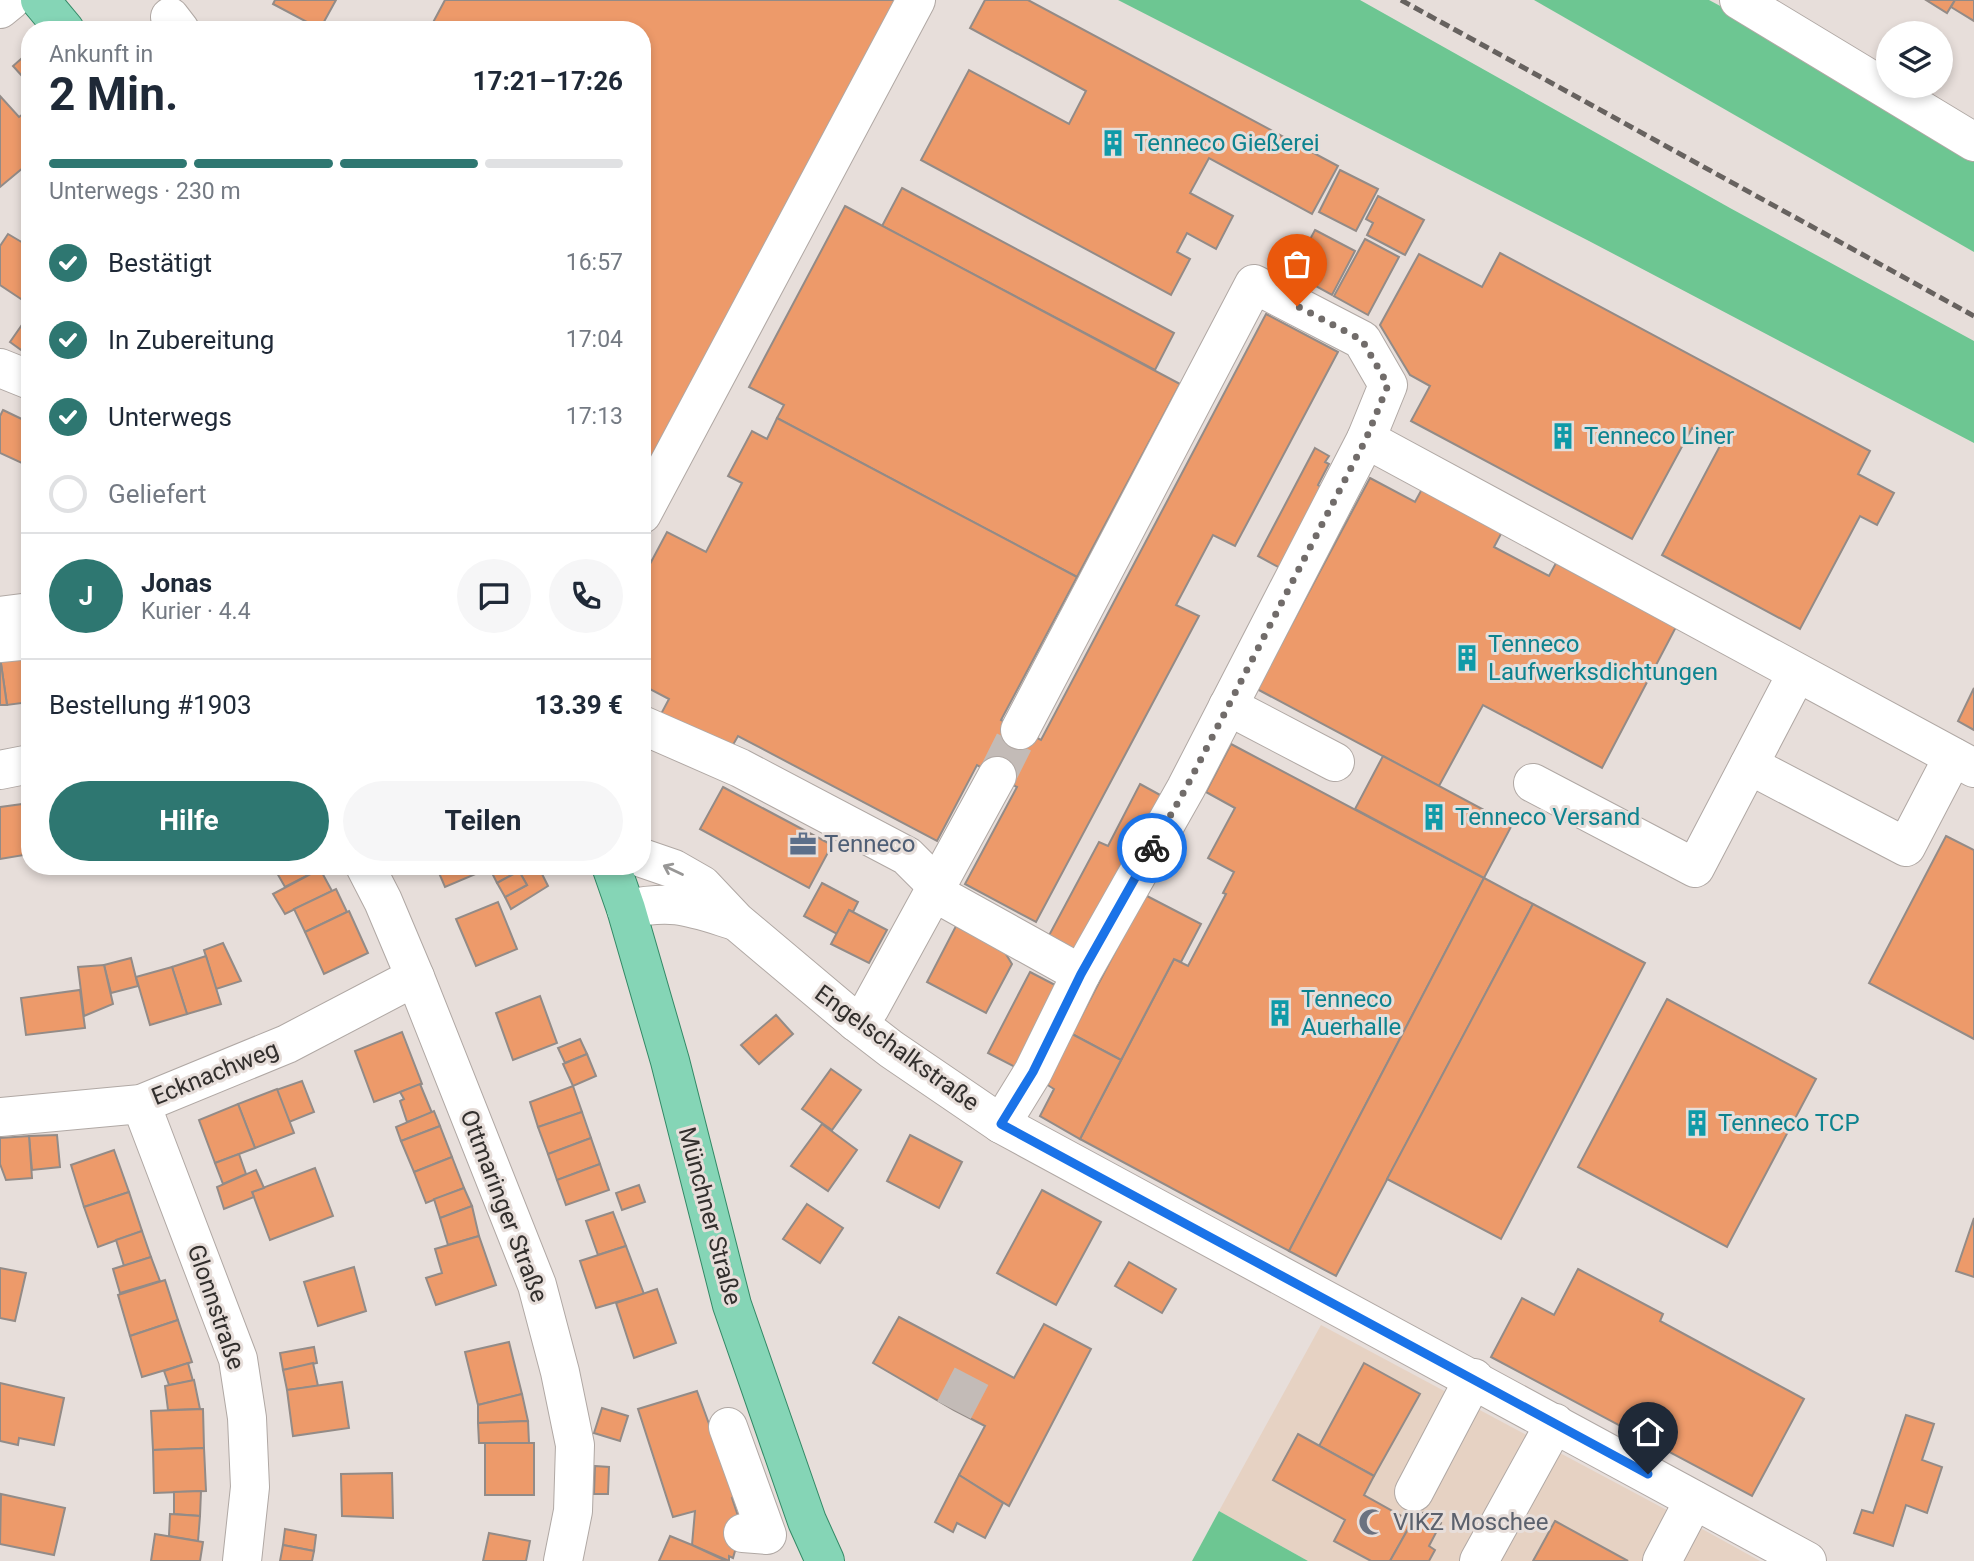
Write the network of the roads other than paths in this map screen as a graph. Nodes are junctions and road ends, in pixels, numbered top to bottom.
1 (11, 0) edge
2 (40, 0) edge
3 (916, 0) edge
4 (1753, 3) edge
5 (0, 9) edge
6 (58, 21) edge
7 (1974, 142) edge
8 (0, 368) edge
9 (21, 376) edge
10 (1366, 439) junction
11 (651, 497) edge
12 (21, 613) edge
13 (0, 616) edge
14 (21, 641) edge
15 (0, 643) edge
16 (1797, 673) junction
17 (1228, 706) junction
18 (651, 729) edge
19 (1020, 730) tunnel mouth
20 (1335, 762) dead end
21 (1964, 763) edge
22 (1749, 765) junction
23 (21, 766) edge
24 (0, 770) edge
25 (997, 776) tunnel mouth
26 (1533, 783) dead end
27 (651, 861) edge
28 (370, 875) edge
29 (614, 875) edge
30 (937, 886) junction
31 (626, 909) junction
32 (736, 921) junction
33 (1081, 974) junction
34 (415, 977) junction
35 (856, 1022) junction
36 (141, 1104) junction
37 (0, 1117) edge
38 (1001, 1124) junction
39 (1474, 1378) junction
40 (1555, 1423) junction
41 (728, 1427) dead end
42 (1414, 1492) dead end
43 (1694, 1500) junction
44 (807, 1521) junction
45 (759, 1543) edge
46 (242, 1561) edge
47 (564, 1561) edge
48 (825, 1561) edge
49 (1479, 1561) edge
50 (1662, 1561) edge
51 (1807, 1561) edge

1 - 5 street
2 - 6 main road
3 - 11 street
4 - 7 street
8 - 9 street
10 - 16 street
10 - 17 street
10 - 19 street
12 - 13 street
14 - 15 street
16 - 21 street
16 - 22 street
17 - 20 street
17 - 33 street
18 - 30 street
21 - 22 street
22 - 26 street
23 - 24 street
25 - 30 street
32 -> 27 street, Engelschalkstraße
28 - 34 street, Ottmaringer Straße
29 - 31 main road, Münchner Straße
30 - 33 street
30 - 35 street
31 - 32 street, Engelschalkstraße
31 - 44 main road, Münchner Straße
32 - 35 street, Engelschalkstraße
33 - 38 street
34 - 36 street, Ecknachweg
34 - 47 street, Ottmaringer Straße
35 - 38 street, Engelschalkstraße
36 - 37 street, Ecknachweg
36 - 46 street, Glonnstraße
38 - 39 street, Engelschalkstraße
39 - 40 street, Engelschalkstraße
39 - 42 street
40 - 43 street, Engelschalkstraße
40 - 49 street
41 - 45 street
43 - 50 street
43 - 51 street, Engelschalkstraße
44 - 45 street
44 - 48 main road, Münchner Straße

